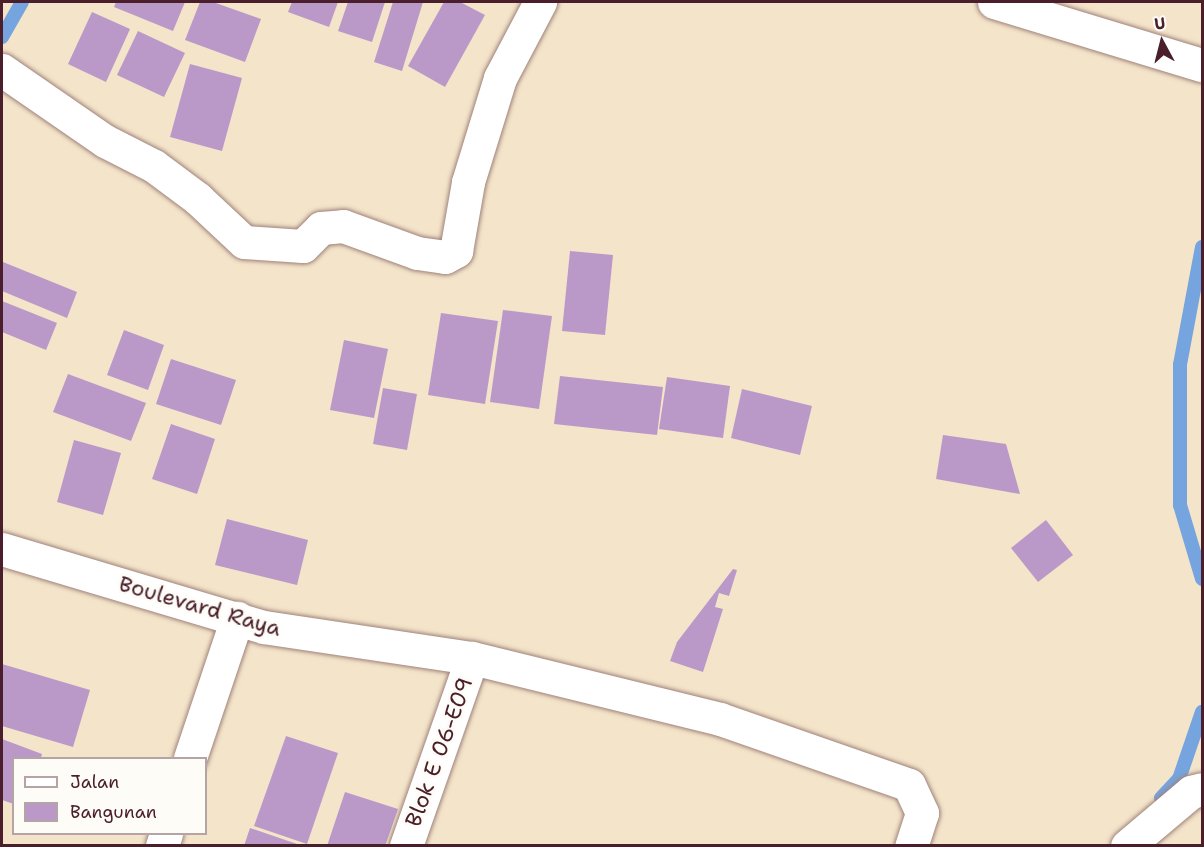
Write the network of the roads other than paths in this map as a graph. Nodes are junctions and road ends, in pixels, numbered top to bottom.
1 (540, 2) edge
2 (994, 2) edge
3 (1203, 65) edge
4 (4, 71) edge
5 (2, 549) edge
6 (237, 618) junction
7 (472, 658) junction
8 (191, 757) edge
9 (1203, 789) edge
10 (406, 846) edge
11 (911, 846) edge
12 (1127, 846) edge

1 - 4 street
2 - 3 street
5 - 6 street, Boulevard Raya
6 - 7 street, Boulevard Raya
6 - 8 street
7 - 10 street, Blok E 06-E09
7 - 11 street, Boulevard Raya
9 - 12 street

